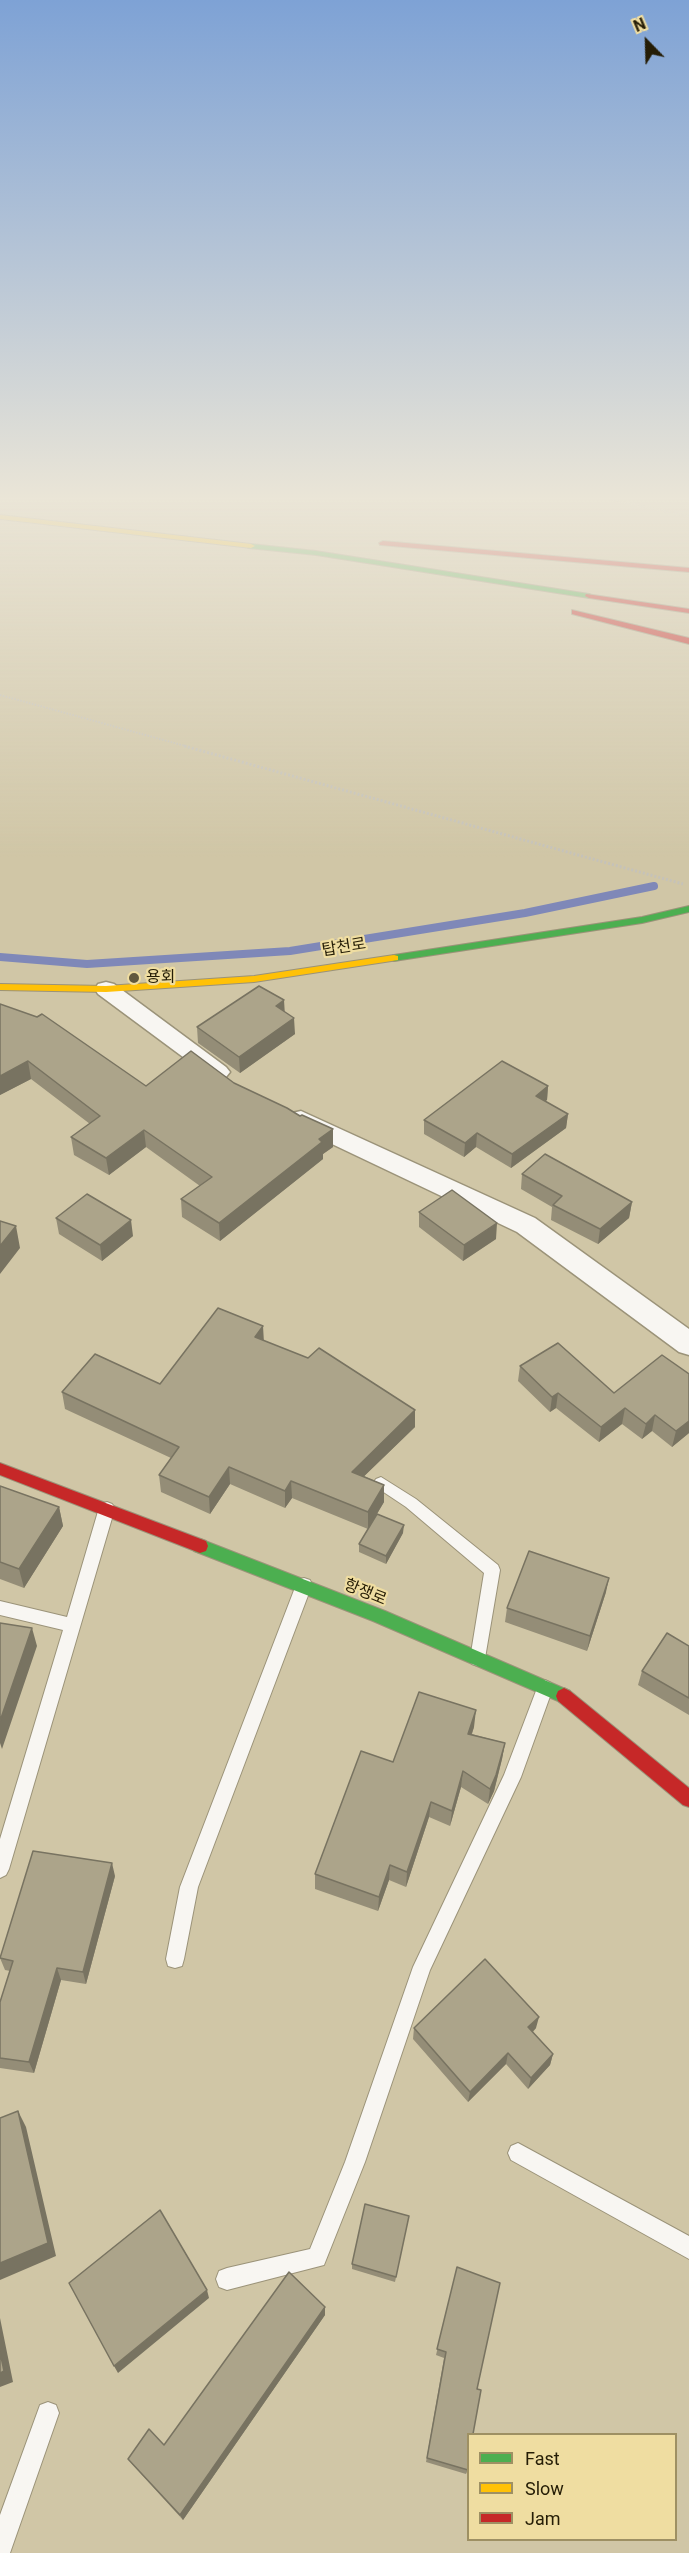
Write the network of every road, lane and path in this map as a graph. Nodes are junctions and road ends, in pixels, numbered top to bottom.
1 (602, 619) edge
2 (689, 641) edge
3 (0, 695) edge
4 (689, 887) edge
5 (689, 909) edge
6 (0, 987) edge
7 (106, 989) junction
8 (235, 1085) edge
9 (277, 1107) edge
10 (689, 1344) edge
11 (0, 1469) edge
12 (381, 1483) edge
13 (107, 1508) junction
14 (304, 1586) junction
15 (0, 1608) edge
16 (72, 1625) junction
17 (478, 1659) junction
18 (545, 1688) junction
19 (689, 1800) edge
20 (0, 1869) edge
21 (175, 1959) dead end
22 (518, 2153) dead end
23 (689, 2248) edge
24 (227, 2279) dead end
25 (48, 2413) dead end
26 (0, 2548) edge

1 - 2 main road
3 - 4 path
5 - 7 main road, 탑천로
6 - 7 main road, 탑천로
7 - 8 street
9 - 10 street
11 - 13 main road, 항쟁로
12 - 17 lane
13 - 14 main road, 항쟁로
13 - 16 lane
14 - 17 main road, 항쟁로
14 - 21 lane
15 - 16 lane
16 - 20 lane
17 - 18 main road, 항쟁로
18 - 19 main road, 항쟁로
18 - 24 lane
22 - 23 lane
25 - 26 lane

